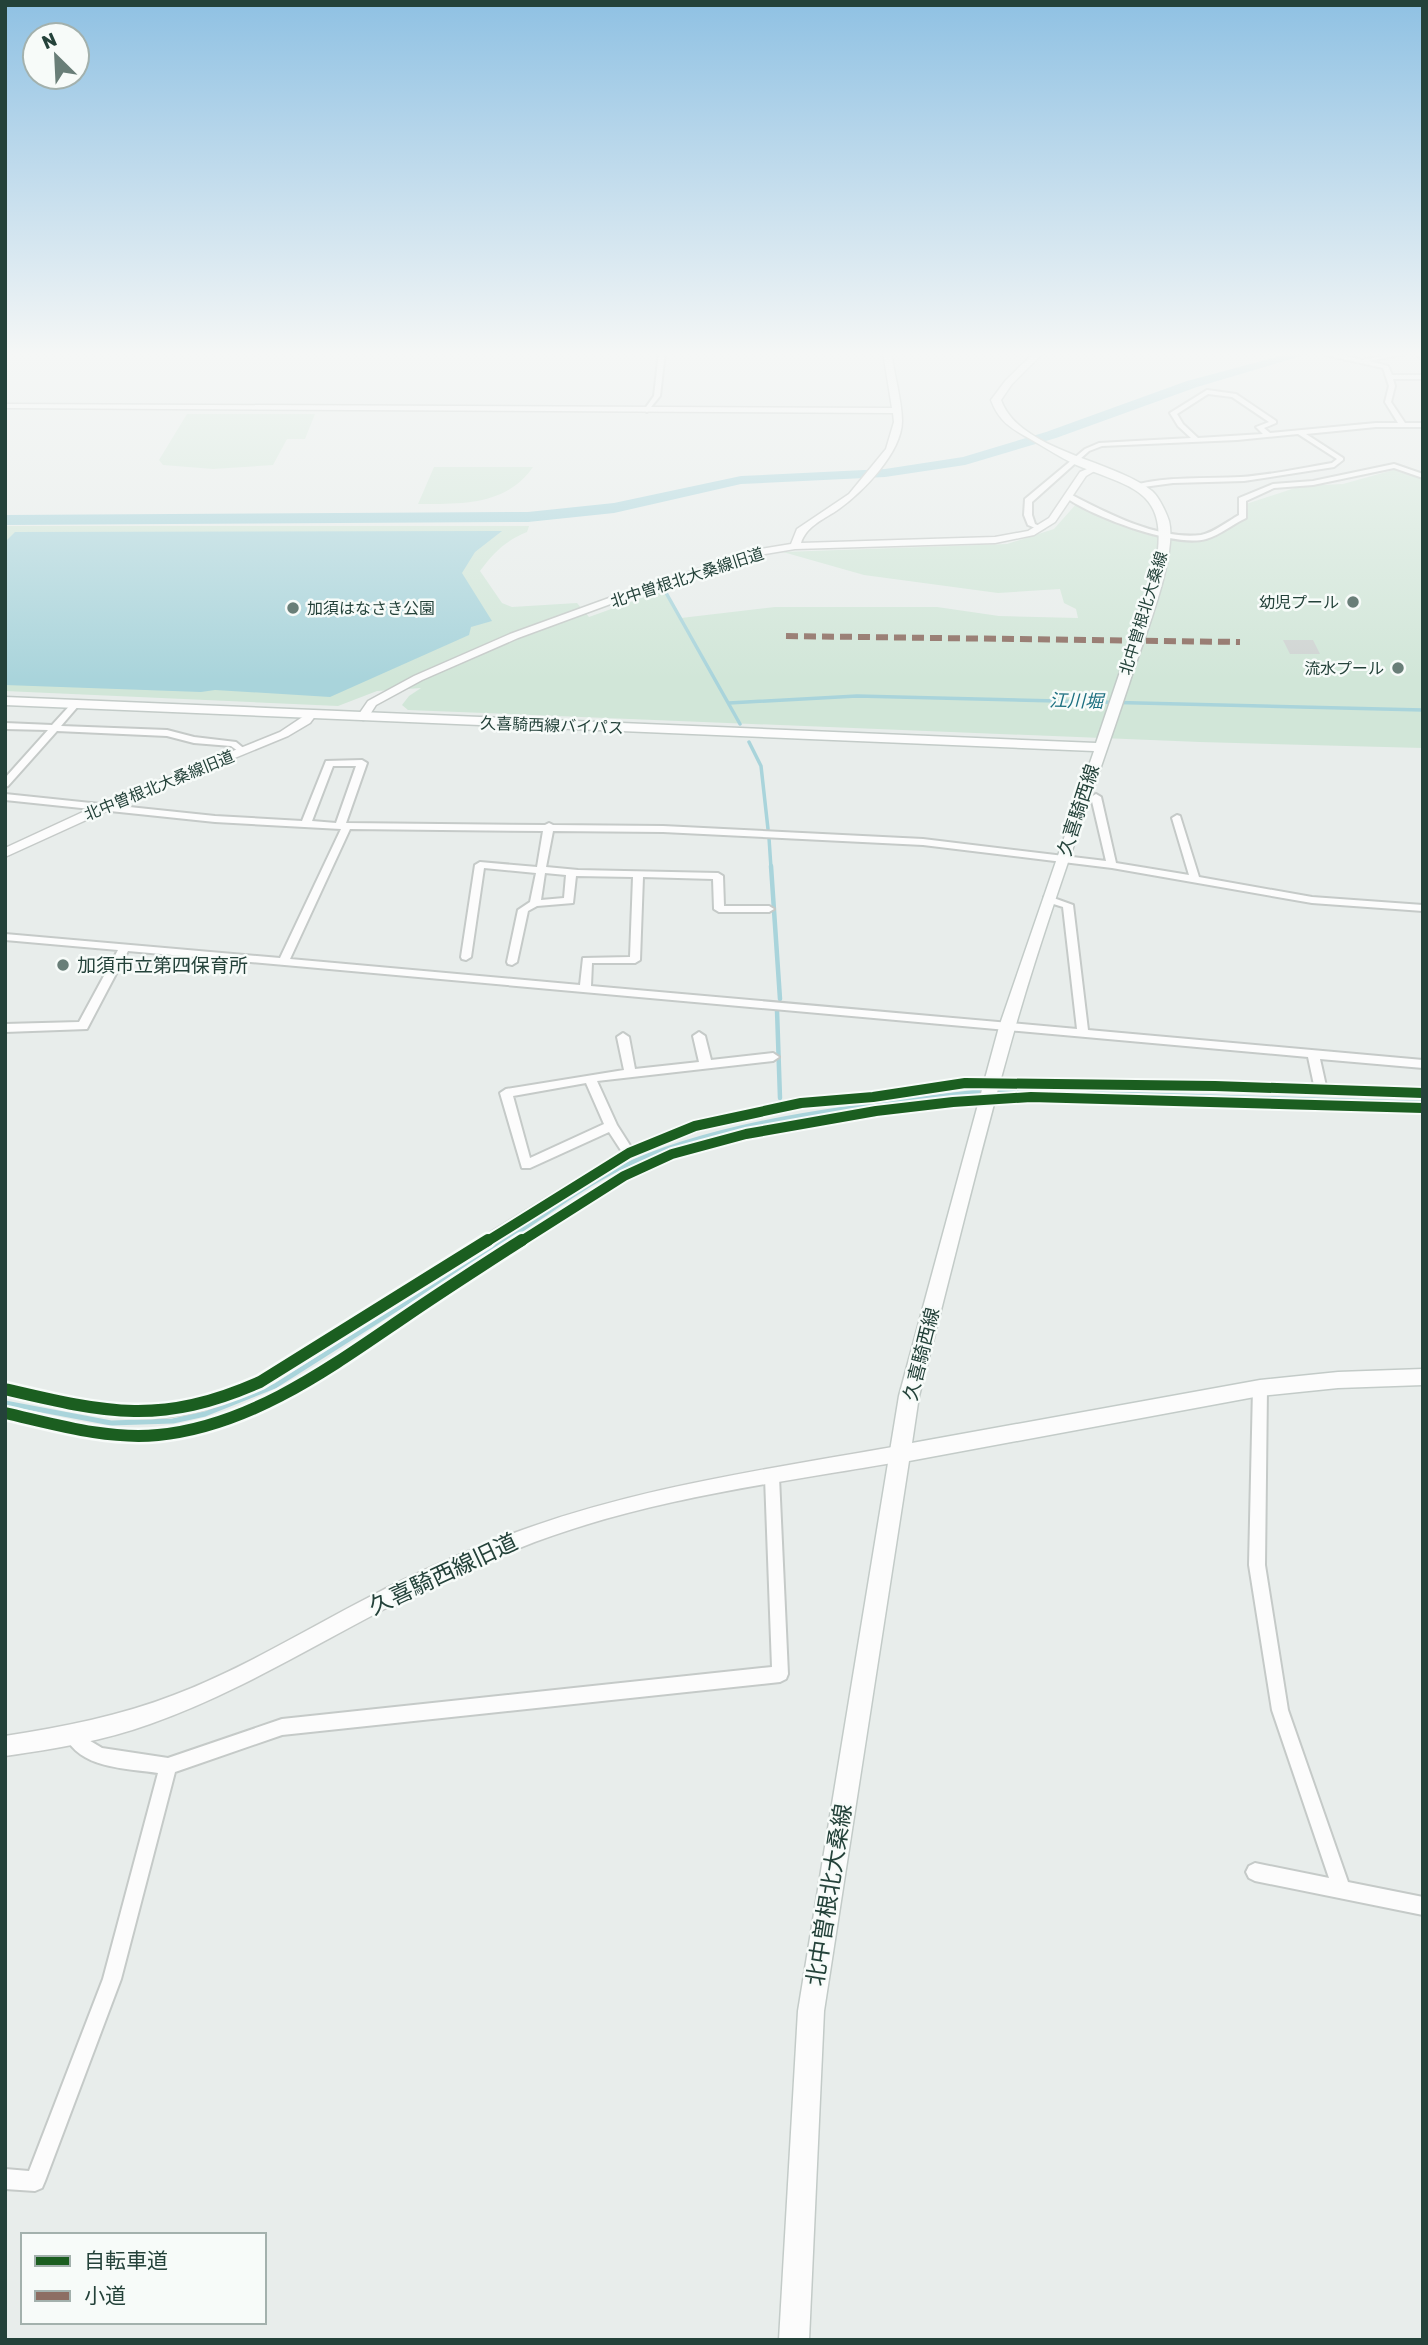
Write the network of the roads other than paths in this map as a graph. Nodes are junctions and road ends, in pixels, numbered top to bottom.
1 (883, 461) edge
2 (1076, 461) edge
3 (1077, 461) edge
4 (1338, 461) edge
5 (1094, 469) junction
6 (1423, 476) edge
7 (1136, 486) junction
8 (1069, 497) junction
9 (1040, 527) junction
10 (1166, 536) junction
11 (795, 546) junction
12 (5, 701) edge
13 (76, 704) junction
14 (310, 715) junction
15 (363, 717) junction
16 (5, 726) edge
17 (56, 727) junction
18 (1099, 747) junction
19 (242, 751) junction
20 (5, 784) edge
21 (5, 797) edge
22 (1096, 797) dead end
23 (102, 808) junction
24 (1177, 818) dead end
25 (306, 824) junction
26 (344, 826) junction
27 (549, 826) junction
28 (5, 853) edge
29 (1062, 859) junction
30 (1112, 865) junction
31 (541, 868) junction
32 (571, 872) junction
33 (638, 874) junction
34 (1195, 880) junction
35 (1048, 900) junction
36 (535, 903) junction
37 (1423, 908) edge
38 (769, 909) dead end
39 (5, 937) edge
40 (125, 947) junction
41 (466, 957) dead end
42 (284, 961) junction
43 (512, 962) dead end
44 (585, 989) junction
45 (1007, 1027) junction
46 (5, 1028) edge
47 (1083, 1033) junction
48 (699, 1036) dead end
49 (623, 1037) dead end
50 (1313, 1054) junction
51 (773, 1057) dead end
52 (1423, 1064) edge
53 (706, 1065) junction
54 (630, 1073) junction
55 (590, 1078) junction
56 (989, 1089) junction
57 (1321, 1089) junction
58 (1423, 1093) edge
59 (611, 1126) junction
60 (629, 1153) junction
61 (1423, 1377) edge
62 (1260, 1388) junction
63 (5, 1389) edge
64 (898, 1454) junction
65 (772, 1477) junction
66 (72, 1734) junction
67 (5, 1746) edge
68 (168, 1766) junction
69 (1255, 1872) dead end
70 (1342, 1890) junction
71 (1423, 1906) edge
72 (5, 2179) edge
73 (794, 2340) edge

1 - 11 street
2 - 9 street
3 - 5 main road, 北中曽根北大桑線
4 - 7 street
5 - 7 main road, 北中曽根北大桑線
5 - 8 street, 北中曽根北大桑線旧道
6 - 10 street
7 - 10 main road, 北中曽根北大桑線
8 - 9 street, 北中曽根北大桑線旧道
8 - 10 street
9 - 11 street, 北中曽根北大桑線旧道
10 - 18 main road, 北中曽根北大桑線
11 - 15 street, 北中曽根北大桑線旧道
12 - 13 main road, 久喜騎西線バイパス
13 - 14 main road, 久喜騎西線バイパス
13 - 17 street
14 - 15 main road, 久喜騎西線バイパス
14 - 19 street, 北中曽根北大桑線旧道
15 - 18 main road, 久喜騎西線バイパス
16 - 17 street
17 - 19 street
17 - 20 street
18 - 29 main road, 久喜騎西線
19 - 23 street, 北中曽根北大桑線旧道
21 - 23 street
22 - 30 street
23 - 25 street
23 - 28 street, 北中曽根北大桑線旧道
24 - 34 street
25 - 26 street
25 - 26 street
26 - 27 street
26 - 42 street
27 - 29 street
27 - 31 street
29 - 30 street
29 - 35 main road, 久喜騎西線
30 - 34 street
31 - 32 street
31 - 36 street
31 - 41 street
32 - 33 street
32 - 36 street
33 - 38 street
33 - 44 street
34 - 37 street
35 - 45 main road, 久喜騎西線
35 - 47 street
36 - 43 street
39 - 40 street
40 - 42 street
40 - 46 street
42 - 44 street
44 - 45 street
45 - 47 street
45 - 56 main road, 久喜騎西線
47 - 50 street
48 - 53 street
49 - 54 street
50 - 52 street
50 - 57 street
51 - 53 street
53 - 54 street
54 - 55 street
55 - 59 street
55 - 59 street
56 - 57 street
56 - 60 street
56 - 64 main road, 久喜騎西線
57 - 58 street
59 - 60 street
60 - 63 street
61 - 62 main road
62 - 64 main road
62 - 70 street
64 - 65 street, 久喜騎西線旧道
64 - 73 main road, 北中曽根北大桑線
65 - 66 street, 久喜騎西線旧道
65 - 68 street
66 - 67 street, 久喜騎西線旧道
66 - 68 street
68 - 72 street
69 - 70 street
70 - 71 street

